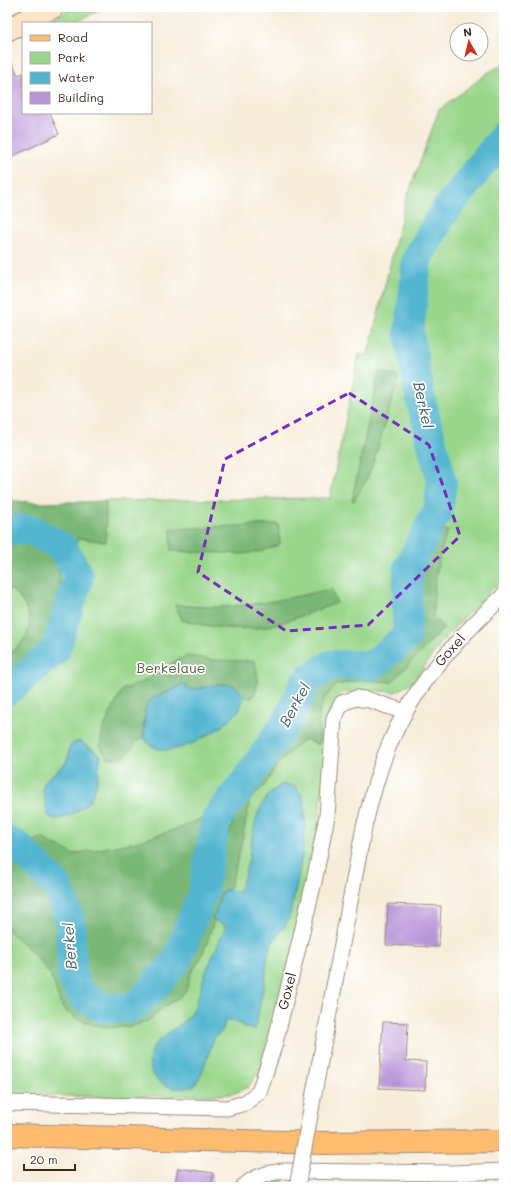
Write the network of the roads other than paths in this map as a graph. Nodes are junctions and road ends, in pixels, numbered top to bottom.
1 (53, 7) edge
2 (22, 22) edge
3 (23, 22) edge
4 (7, 30) edge
5 (504, 595) edge
6 (405, 712) junction
7 (7, 1103) edge
8 (7, 1135) edge
9 (504, 1141) edge
10 (504, 1171) edge
11 (243, 1187) edge
12 (297, 1187) edge

1 - 3 street
2 - 4 street
5 - 6 street, Goxel
6 - 7 street, Goxel
6 - 12 street, Goxel, bridge
8 - 9 main road
10 - 11 street

